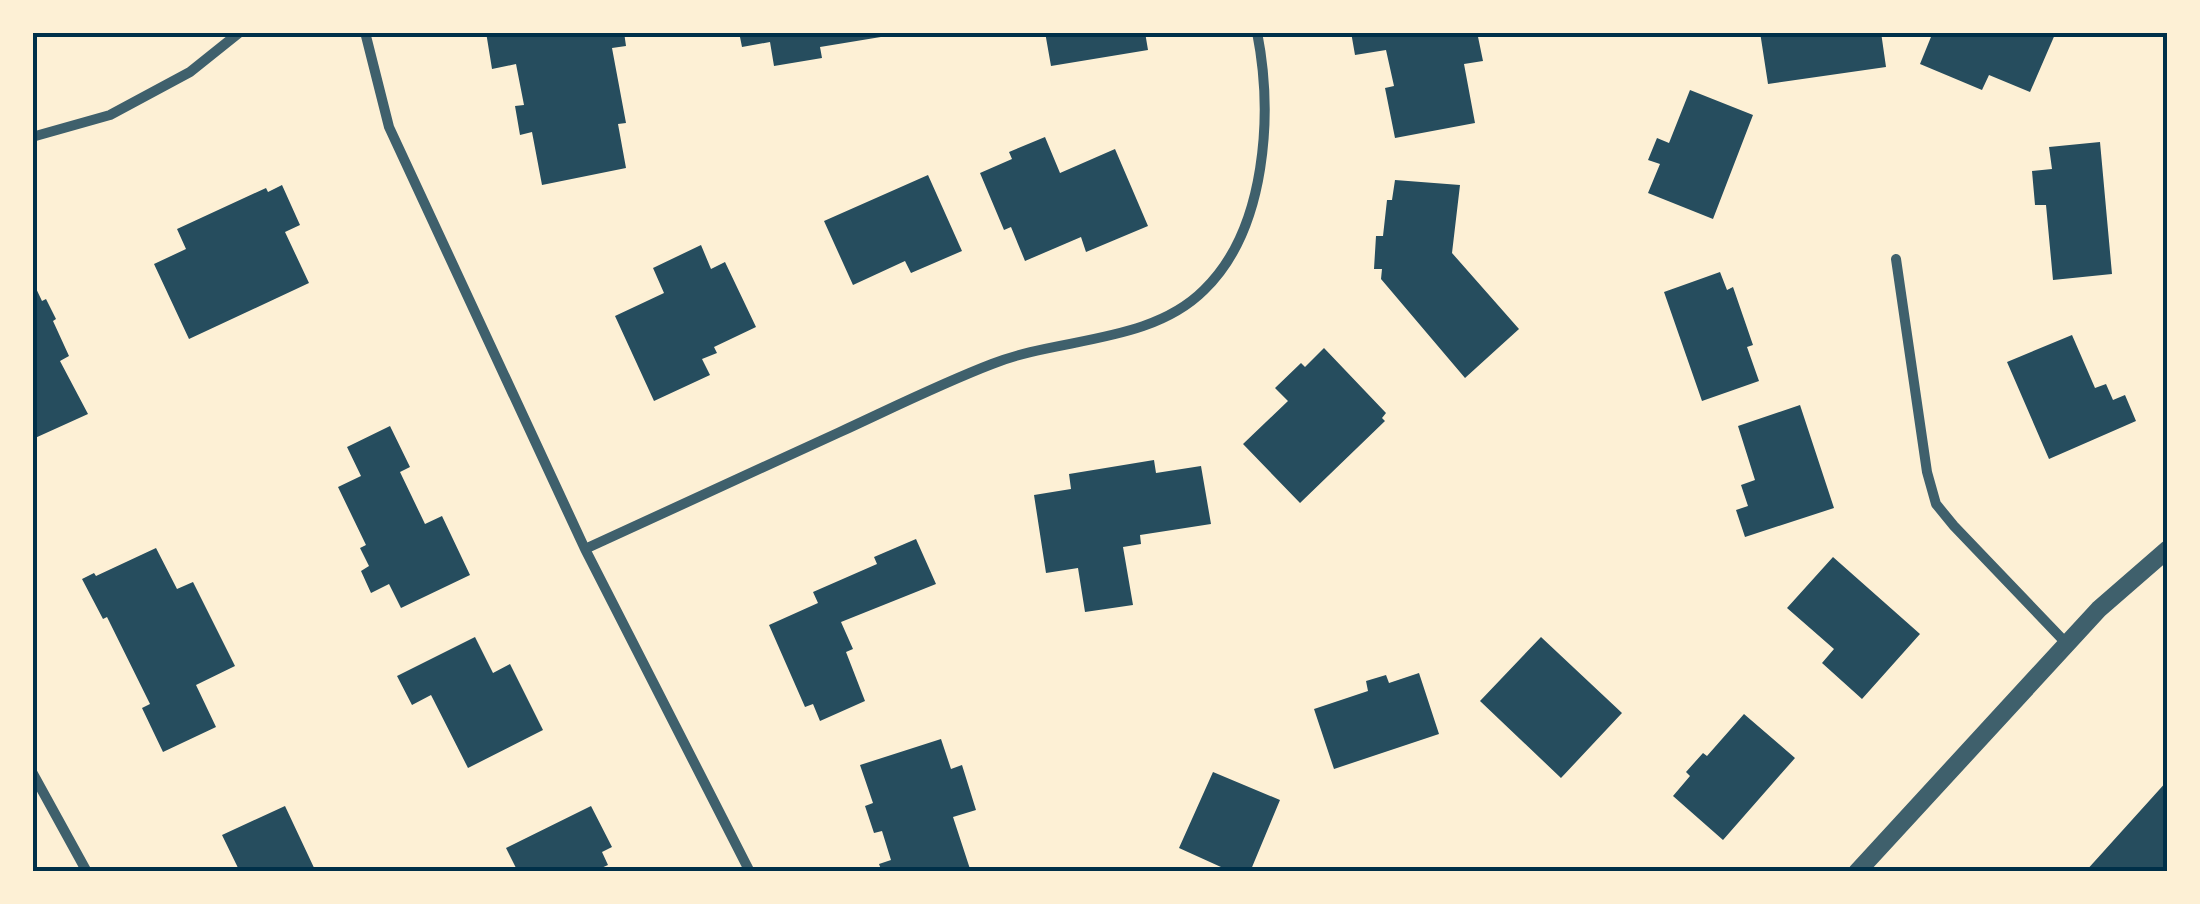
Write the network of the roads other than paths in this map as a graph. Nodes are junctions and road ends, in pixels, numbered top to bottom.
1 (240, 32) edge
2 (365, 32) edge
3 (1257, 32) edge
4 (32, 136) edge
5 (1896, 260) dead end
6 (585, 549) junction
7 (2168, 549) edge
8 (2066, 643) junction
9 (32, 772) edge
10 (87, 872) edge
11 (750, 872) edge
12 (1857, 872) edge

1 - 4 street
2 - 6 street
3 - 6 street
5 - 8 street
6 - 11 street
7 - 8 street
8 - 12 street
9 - 10 street

